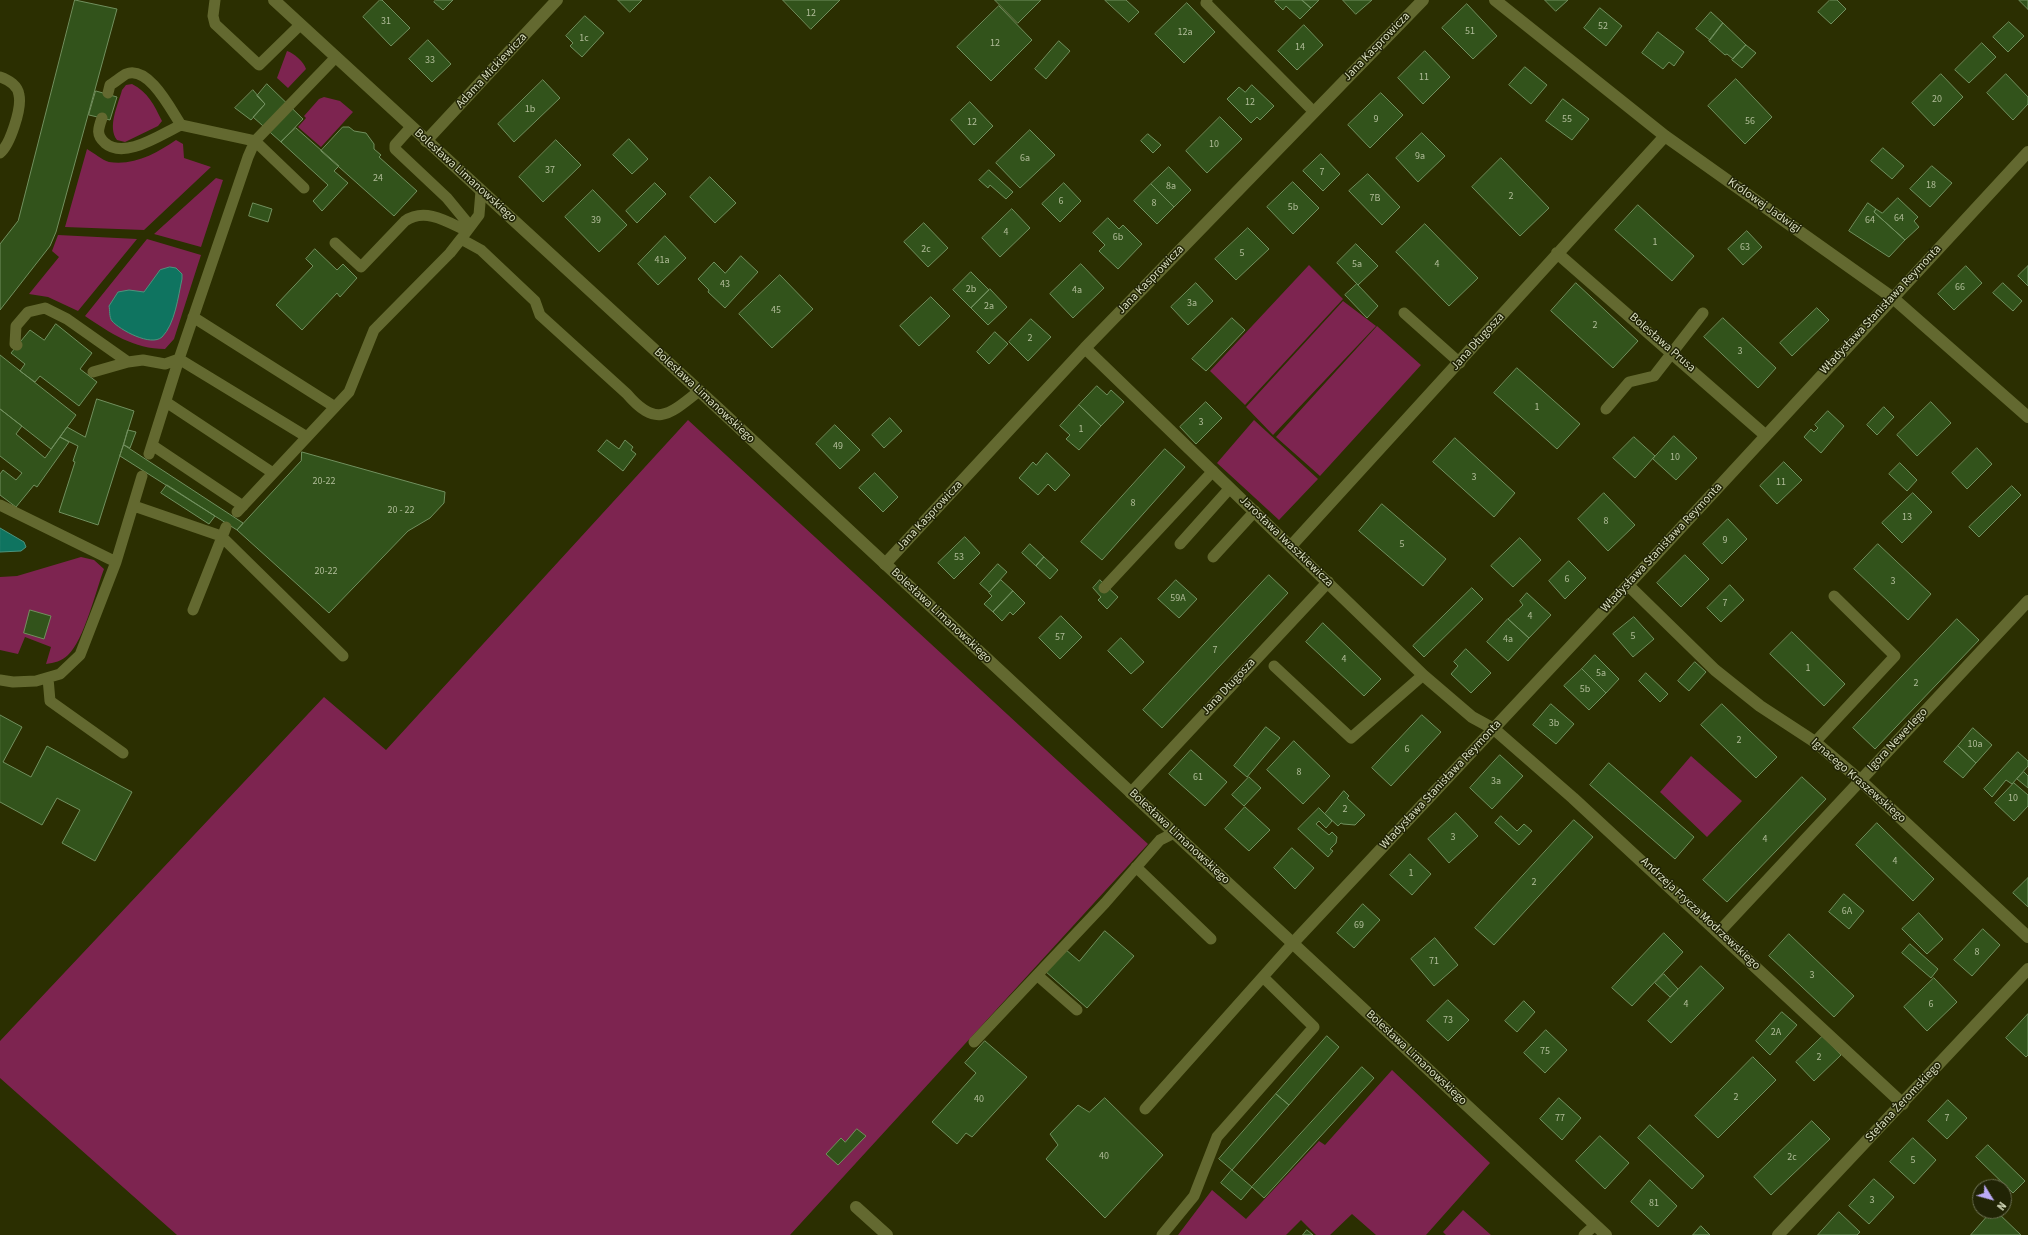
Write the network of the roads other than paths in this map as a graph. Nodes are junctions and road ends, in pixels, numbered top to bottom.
1 (215, 0) edge
2 (274, 0) edge
3 (557, 0) edge
4 (1207, 0) edge
5 (1423, 0) edge
6 (1495, 0) edge
7 (300, 25) junction
8 (336, 57) junction
9 (0, 77) edge
10 (108, 93) dead end
11 (1314, 112) junction
12 (102, 118) dead end
13 (180, 124) junction
14 (411, 127) junction
15 (1664, 136) junction
16 (255, 141) junction
17 (426, 141) junction
18 (2028, 152) edge
19 (0, 153) edge
20 (304, 188) dead end
21 (481, 191) junction
22 (466, 232) junction
23 (335, 243) dead end
24 (1557, 253) junction
25 (1893, 298) junction
26 (1404, 313) dead end
27 (1703, 313) dead end
28 (193, 317) junction
29 (17, 345) dead end
30 (1085, 348) junction
31 (1672, 352) junction
32 (179, 359) junction
33 (128, 362) junction
34 (1460, 363) junction
35 (93, 372) dead end
36 (699, 391) junction
37 (166, 402) junction
38 (335, 407) junction
39 (1606, 409) dead end
40 (2028, 417) edge
41 (1765, 435) junction
42 (307, 437) junction
43 (1213, 471) junction
44 (273, 473) junction
45 (142, 476) dead end
46 (1230, 488) junction
47 (0, 505) edge
48 (134, 506) junction
49 (1255, 511) junction
50 (224, 532) junction
51 (1180, 544) dead end
52 (1291, 546) junction
53 (1213, 557) dead end
54 (116, 562) junction
55 (885, 564) junction
56 (1328, 582) junction
57 (1628, 585) junction
58 (1104, 588) dead end
59 (1834, 596) dead end
60 (2028, 601) edge
61 (194, 610) dead end
62 (343, 656) dead end
63 (1274, 666) dead end
64 (1423, 675) junction
65 (48, 678) junction
66 (0, 680) edge
67 (1494, 729) junction
68 (1815, 742) junction
69 (123, 754) dead end
70 (1860, 780) junction
71 (1131, 793) junction
72 (1174, 833) junction
73 (1136, 867) junction
74 (1719, 932) junction
75 (2028, 936) edge
76 (1211, 939) dead end
77 (1293, 943) junction
78 (2028, 969) edge
79 (1037, 976) junction
80 (1263, 978) junction
81 (1076, 1010) dead end
82 (974, 1042) dead end
83 (1903, 1104) junction
84 (1145, 1109) dead end
85 (856, 1207) dead end
86 (1595, 1225) junction
87 (887, 1235) edge
88 (1162, 1235) edge
89 (1584, 1235) edge
90 (1606, 1235) edge
91 (1778, 1235) edge

1 - 7 lane
2 - 7 street, Bolesława Limanowskiego
3 - 17 street, Adama Mickiewicza
4 - 11 lane
5 - 11 street, Jana Kasprowicza
6 - 15 street, Królowej Jadwigi
7 - 8 street, Bolesława Limanowskiego
8 - 14 street, Bolesława Limanowskiego
8 - 16 lane
9 - 19 lane
10 - 13 lane
11 - 30 street, Jana Kasprowicza
12 - 13 lane
13 - 16 lane
14 - 17 street, Bolesława Limanowskiego
14 - 22 lane
15 - 24 street, Jana Długosza
15 - 25 street, Królowej Jadwigi
16 - 20 lane
16 - 28 lane
17 - 21 street, Bolesława Limanowskiego
18 - 25 street, Władysława Stanisława Reymonta
21 - 22 lane
21 - 36 street, Bolesława Limanowskiego
22 - 23 lane
22 - 36 lane
22 - 38 lane
24 - 31 street, Bolesława Prusa
24 - 34 street, Jana Długosza
25 - 40 street, Królowej Jadwigi
25 - 41 street, Władysława Stanisława Reymonta
26 - 34 lane
27 - 31 lane
28 - 32 lane
28 - 38 lane
29 - 33 lane
30 - 43 street, Jarosława Iwaszkiewicza
30 - 55 street, Jana Kasprowicza
31 - 39 lane
31 - 41 street, Bolesława Prusa
32 - 33 lane
32 - 37 lane
32 - 42 lane
33 - 35 lane
34 - 52 street, Jana Długosza
36 - 55 street, Bolesława Limanowskiego
37 - 44 lane
37 - 44 lane
38 - 42 lane
41 - 57 street, Władysława Stanisława Reymonta
42 - 44 lane
43 - 46 street, Jarosława Iwaszkiewicza
43 - 58 lane
45 - 48 lane
46 - 49 street, Jarosława Iwaszkiewicza
46 - 51 lane
47 - 54 lane
48 - 50 lane
48 - 54 lane
49 - 52 street, Jarosława Iwaszkiewicza
49 - 53 lane
50 - 61 lane
50 - 62 lane
52 - 56 street, Jarosława Iwaszkiewicza
54 - 65 lane
55 - 71 street, Bolesława Limanowskiego
56 - 64 street, Jarosława Iwaszkiewicza
56 - 71 street, Jana Długosza
57 - 67 street, Władysława Stanisława Reymonta
57 - 68 street, Ignacego Kraszewskiego
59 - 68 lane
60 - 70 street, Igora Newerlego
63 - 64 lane
64 - 67 street, Jarosława Iwaszkiewicza
65 - 66 lane
65 - 69 lane
67 - 74 street, Andrzeja Frycza Modrzewskiego
67 - 77 street, Władysława Stanisława Reymonta
68 - 70 street, Ignacego Kraszewskiego
70 - 74 street, Igora Newerlego
70 - 75 street, Ignacego Kraszewskiego
71 - 72 street, Bolesława Limanowskiego
72 - 73 lane
72 - 77 street, Bolesława Limanowskiego
73 - 76 lane
73 - 79 lane
74 - 83 street, Andrzeja Frycza Modrzewskiego
77 - 80 lane
77 - 86 street, Bolesława Limanowskiego
78 - 83 street, Stefana Żeromskiego
79 - 81 lane
79 - 82 lane
80 - 84 lane
80 - 88 lane
83 - 91 street, Stefana Żeromskiego
85 - 87 street
86 - 89 lane
86 - 90 street, Bolesława Limanowskiego

